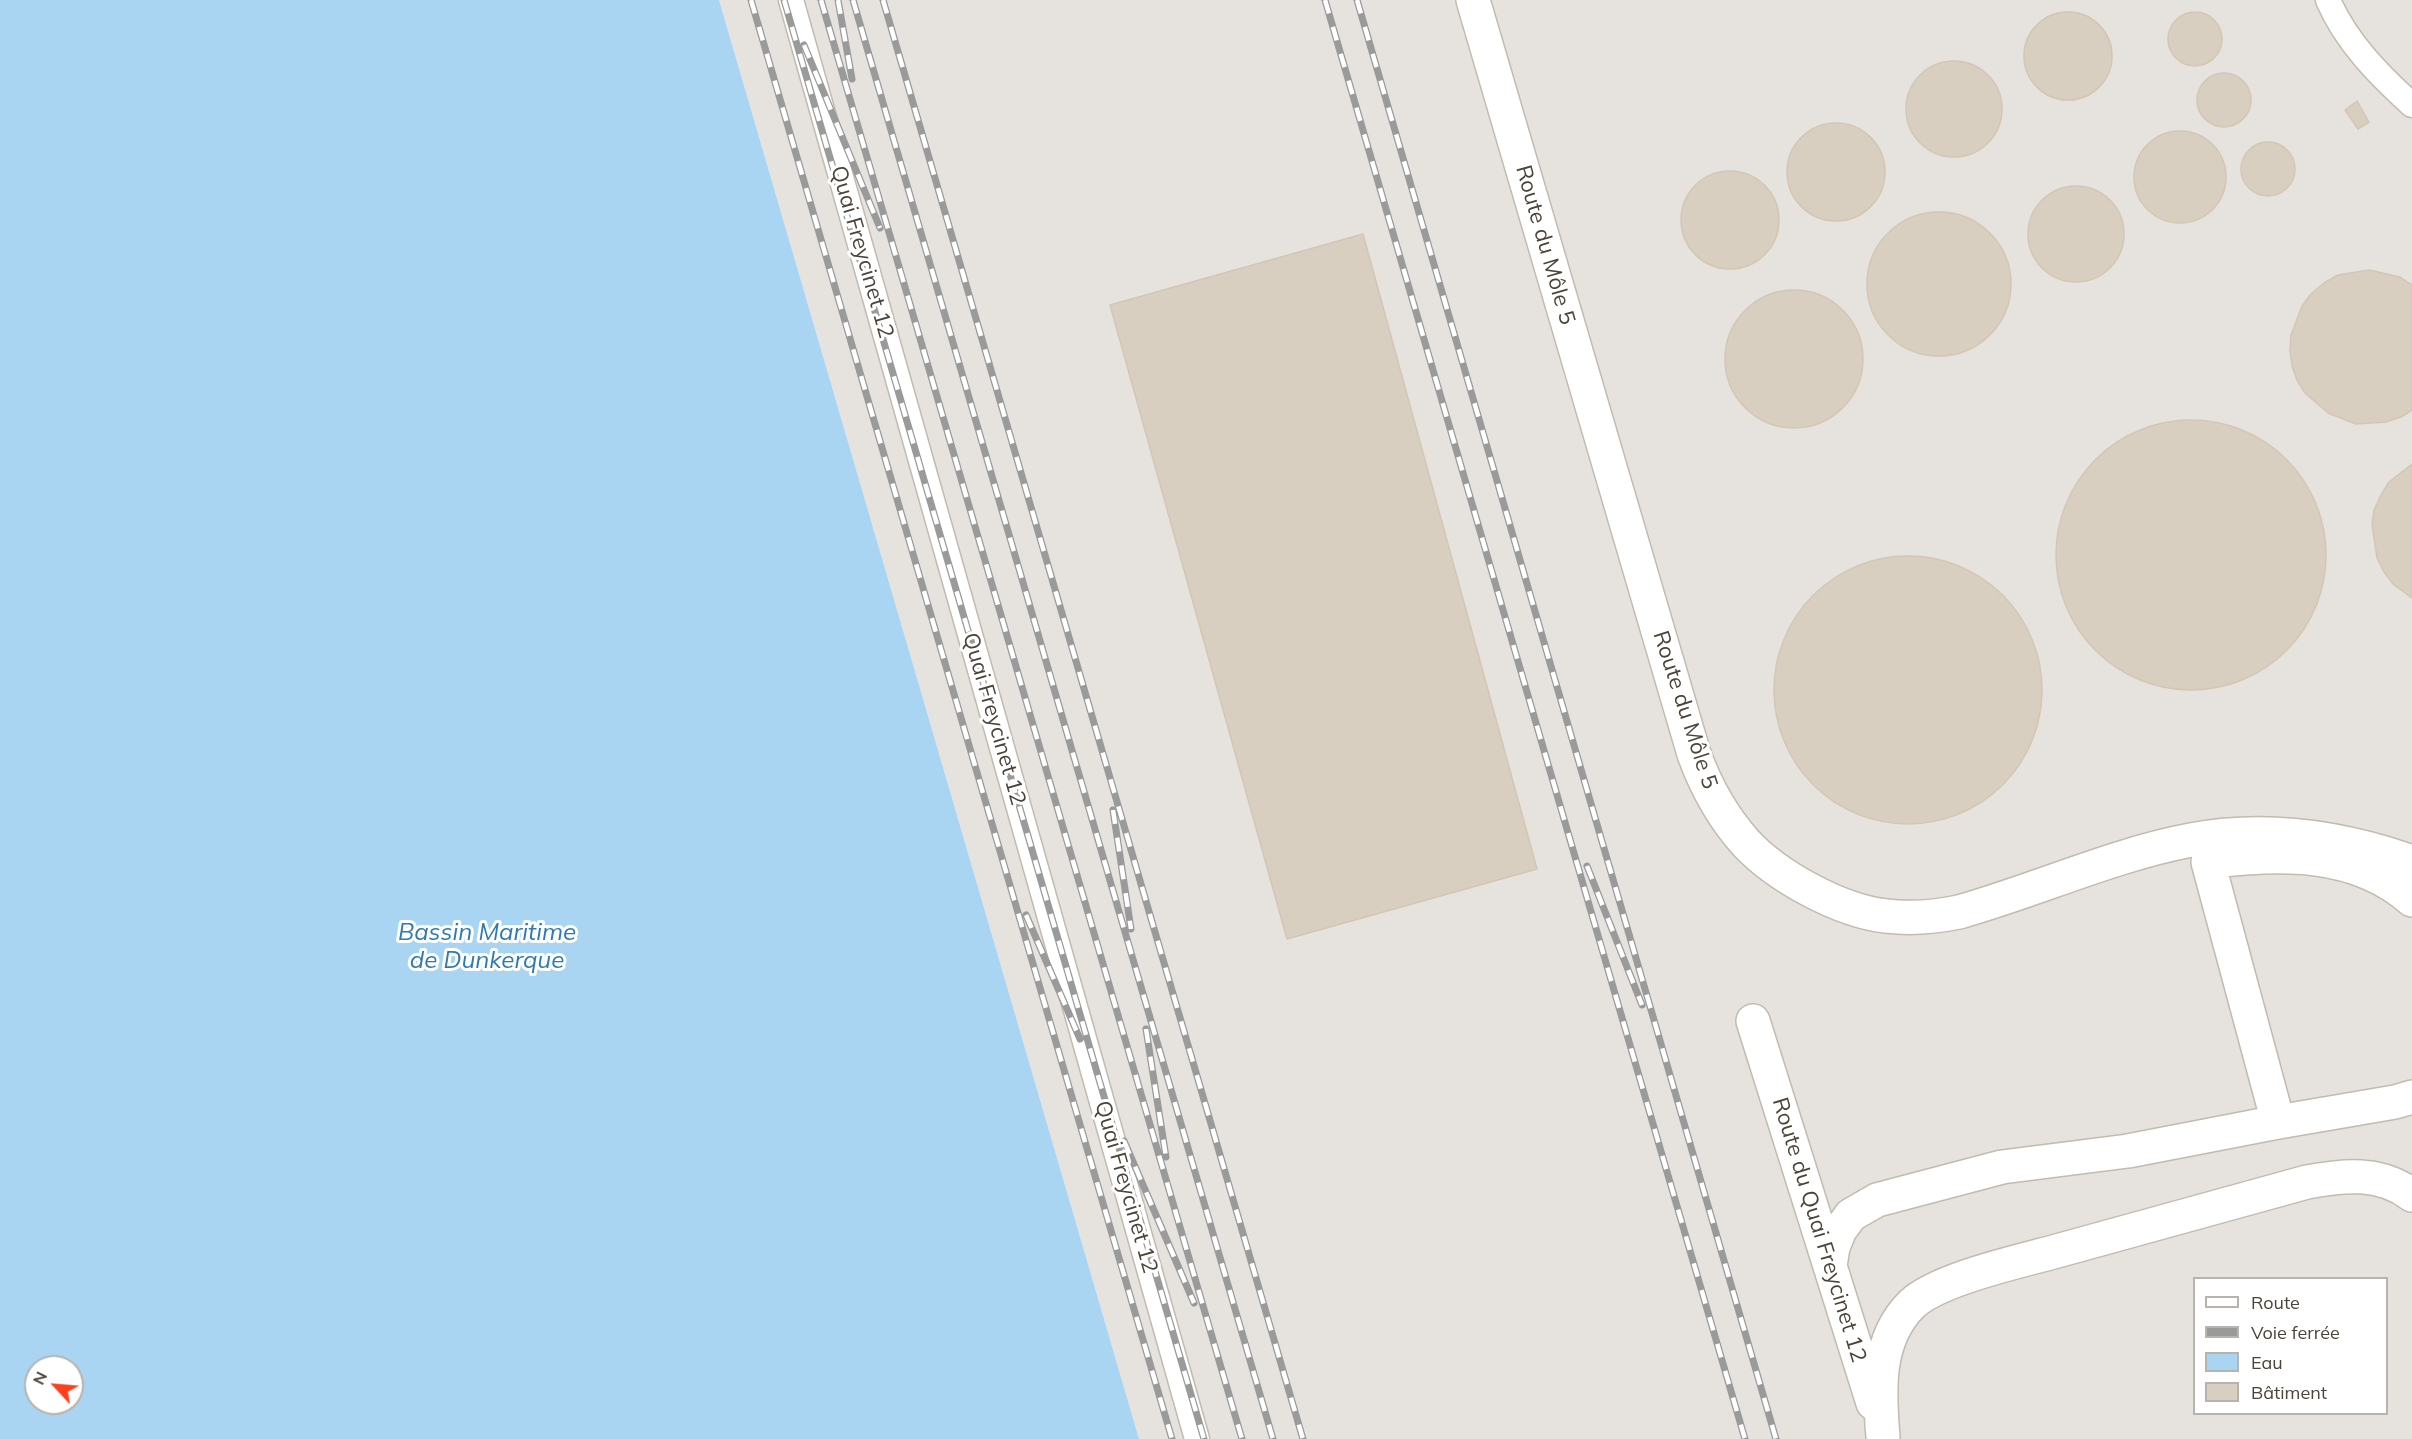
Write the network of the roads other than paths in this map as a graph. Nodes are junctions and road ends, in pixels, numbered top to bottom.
1 (791, 0) edge
2 (1473, 0) edge
3 (2328, 0) edge
4 (2412, 105) edge
5 (2412, 862) edge
6 (2412, 900) edge
7 (1753, 1021) dead end
8 (2412, 1097) edge
9 (2278, 1122) junction
10 (2412, 1195) edge
11 (1830, 1266) junction
12 (1884, 1438) edge
13 (1197, 1439) edge

1 - 13 lane, Quai Freycinet 12
2 - 5 street, Route du Môle 5
3 - 4 lane
6 - 9 street
7 - 11 street, Route du Quai Freycinet 12
8 - 9 street
9 - 11 street
10 - 12 street
11 - 12 street, Route du Quai Freycinet 12

